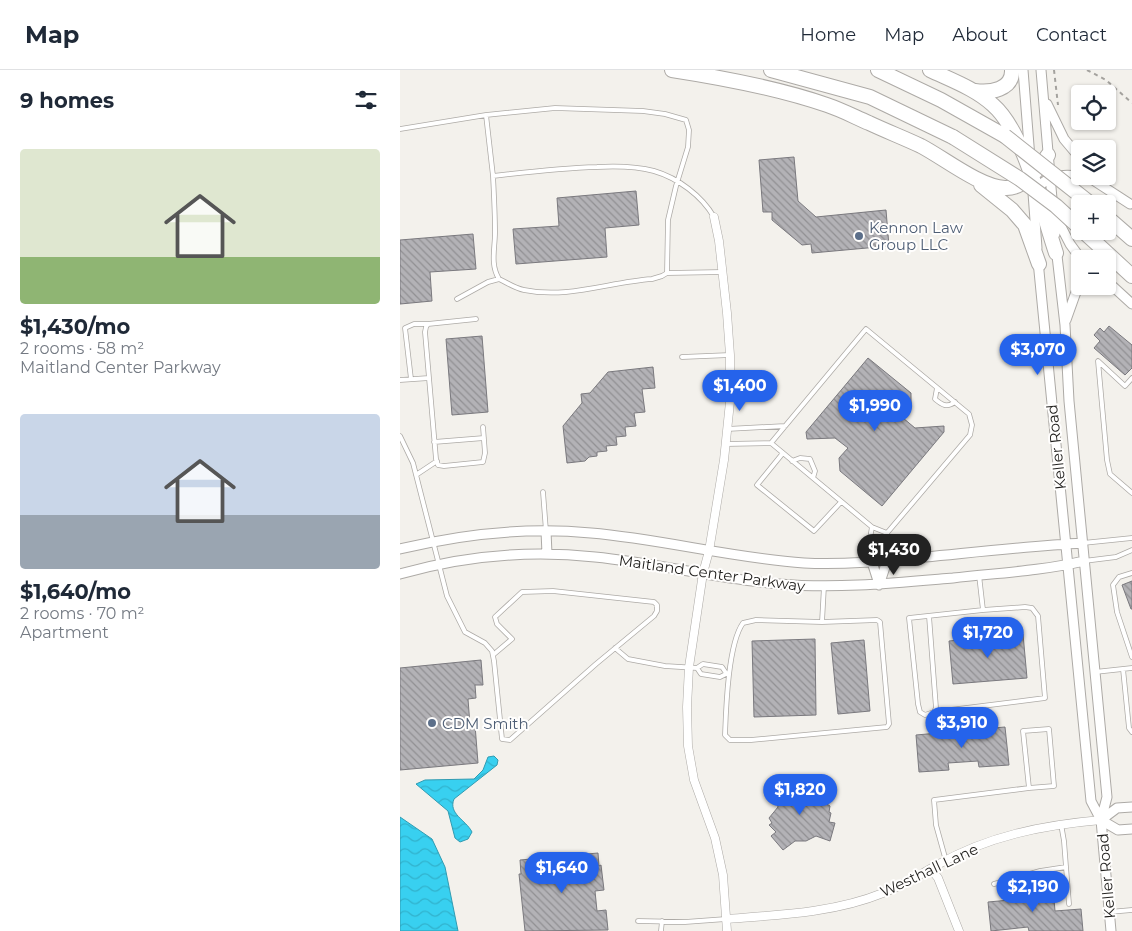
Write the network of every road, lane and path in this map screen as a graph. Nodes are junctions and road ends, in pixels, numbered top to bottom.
1 (672, 70) edge
2 (771, 70) edge
3 (878, 70) edge
4 (930, 70) edge
5 (1012, 70) edge
6 (1023, 70) edge
7 (1041, 70) edge
8 (1054, 70) edge
9 (1087, 70) edge
10 (973, 91) junction
11 (1044, 96) junction
12 (1132, 103) edge
13 (1058, 109) dead end
14 (486, 115) junction
15 (400, 129) edge
16 (1071, 150) edge
17 (1048, 155) junction
18 (967, 173) junction
19 (493, 176) junction
20 (1071, 176) edge
21 (1050, 178) junction
22 (678, 182) junction
23 (1101, 185) edge
24 (1110, 185) edge
25 (1036, 186) junction
26 (1080, 195) edge
27 (1131, 205) edge
28 (1053, 209) junction
29 (714, 217) joint
30 (1071, 220) edge
31 (1116, 225) edge
32 (1128, 236) edge
33 (1093, 240) edge
34 (1074, 250) edge
35 (1056, 253) junction
36 (1039, 264) junction
37 (723, 272) junction
38 (667, 273) junction
39 (1132, 276) edge
40 (499, 279) junction
41 (1116, 291) edge
42 (1075, 295) edge
43 (458, 299) dead end
44 (1132, 304) edge
45 (476, 319) dead end
46 (430, 324) junction
47 (1065, 325) junction
48 (730, 356) junction
49 (682, 357) dead end
50 (429, 378) junction
51 (1132, 378) edge
52 (411, 379) junction
53 (400, 380) edge
54 (937, 388) junction
55 (955, 402) junction
56 (483, 426) dead end
57 (785, 426) junction
58 (727, 429) junction
59 (400, 436) edge
60 (484, 438) junction
61 (434, 442) junction
62 (771, 443) junction
63 (725, 444) junction
64 (783, 453) junction
65 (437, 461) junction
66 (792, 461) junction
67 (416, 475) junction
68 (813, 478) junction
69 (543, 492) dead end
70 (1132, 493) edge
71 (842, 502) junction
72 (872, 527) junction
73 (546, 531) junction
74 (887, 534) junction
75 (1132, 538) edge
76 (433, 542) junction
77 (1082, 543) junction
78 (1066, 544) junction
79 (400, 549) edge
80 (1132, 550) edge
81 (709, 551) junction
82 (546, 554) junction
83 (887, 561) junction
84 (1084, 561) junction
85 (872, 562) junction
86 (438, 565) junction
87 (1068, 565) junction
88 (1132, 572) edge
89 (703, 573) junction
90 (400, 574) edge
91 (979, 575) junction
92 (879, 585) junction
93 (824, 586) junction
94 (983, 610) junction
95 (929, 616) junction
96 (822, 622) junction
97 (615, 648) junction
98 (493, 655) junction
99 (1132, 657) edge
100 (693, 668) junction
101 (1132, 668) edge
102 (1123, 669) junction
103 (1095, 672) junction
104 (728, 674) junction
105 (934, 712) junction
106 (1132, 732) edge
107 (1029, 788) junction
108 (1132, 807) edge
109 (1101, 820) junction
110 (1061, 824) junction
111 (1132, 829) edge
112 (946, 861) junction
113 (1066, 867) junction
114 (931, 869) junction
115 (994, 884) dead end
116 (1069, 904) dead end
117 (1132, 910) edge
118 (1109, 912) junction
119 (726, 919) junction
120 (638, 921) dead end
121 (662, 921) junction
122 (661, 931) edge
123 (727, 931) edge
124 (959, 931) edge
125 (1111, 931) edge

1 - 18 highway
2 - 30 highway, bridge
3 - 26 highway, bridge
4 - 10 highway
5 - 10 highway
6 - 25 street, Keller Road
7 - 11 street, Keller Road
8 - 13 path
9 - 12 path
10 - 25 highway
11 - 16 street
11 - 17 street, Keller Road
14 - 15 lane
14 - 19 lane
14 - 22 lane
17 - 21 street, Keller Road
17 - 25 highway
18 - 25 highway
18 - 36 highway
19 - 22 lane
19 - 40 lane
20 - 21 street
21 - 25 street
21 - 28 street, Keller Road
22 - 29 lane
22 - 38 lane
23 - 27 street
24 - 27 street
25 - 28 street
25 - 35 highway
25 - 36 street, Keller Road
28 - 34 street
28 - 35 street, Keller Road
29 - 37 street
31 - 32 highway
33 - 39 highway
35 - 47 street, Keller Road
36 - 78 street, Keller Road
37 - 38 lane
37 - 48 street
38 - 40 lane
40 - 43 lane
41 - 44 street
42 - 47 street
45 - 46 lane
46 - 50 lane
46 - 52 lane
47 - 77 street, Keller Road
48 - 49 lane
48 - 58 street
50 - 52 lane
50 - 61 lane
51 - 70 lane
52 - 53 lane
54 - 55 lane
54 - 55 lane
54 - 57 lane
55 - 74 lane
56 - 60 lane
57 - 58 lane
57 - 62 lane
58 - 63 street
59 - 67 lane
60 - 61 lane
60 - 65 lane
61 - 65 lane
62 - 63 lane
62 - 64 lane
63 - 81 street
64 - 66 lane
64 - 71 lane
65 - 67 lane
66 - 68 lane
66 - 68 lane
67 - 76 lane
68 - 71 lane
69 - 73 lane
71 - 72 lane
72 - 74 lane
72 - 85 lane
73 - 76 street, Maitland Center Parkway
73 - 81 street, Maitland Center Parkway
73 - 82 street
74 - 83 lane
75 - 77 lane
76 - 79 street, Maitland Center Parkway
76 - 86 lane
77 - 78 street, Maitland Center Parkway
77 - 84 street, Keller Road
78 - 83 street, Maitland Center Parkway
78 - 87 street, Keller Road
80 - 84 lane
81 - 85 street, Maitland Center Parkway
81 - 89 street
82 - 86 street, Maitland Center Parkway
82 - 89 street, Maitland Center Parkway
83 - 85 street, Maitland Center Parkway
83 - 92 street
84 - 87 street, Maitland Center Parkway
84 - 103 street, Keller Road
85 - 92 street
86 - 90 street, Maitland Center Parkway
86 - 98 lane
87 - 91 street, Maitland Center Parkway
87 - 109 street, Keller Road
88 - 99 lane
89 - 93 street, Maitland Center Parkway
89 - 100 street
91 - 92 street, Maitland Center Parkway
91 - 94 lane
92 - 93 street, Maitland Center Parkway
93 - 96 lane
94 - 95 lane
94 - 105 lane
95 - 105 lane
95 - 105 lane
96 - 104 lane
96 - 104 lane
97 - 98 lane
97 - 98 lane
97 - 100 lane
100 - 104 lane
100 - 104 lane
100 - 119 street
101 - 102 lane
102 - 103 lane
102 - 106 lane
103 - 109 street, Keller Road
107 - 107 lane
107 - 112 lane
108 - 109 street
109 - 110 street, Westhall Lane
109 - 111 street
109 - 118 street, Keller Road
110 - 112 street, Westhall Lane
110 - 113 lane
112 - 114 street, Westhall Lane
113 - 115 lane
113 - 116 lane
114 - 119 street, Westhall Lane
114 - 124 street
117 - 118 lane
118 - 125 street, Keller Road
119 - 121 lane
119 - 123 street
120 - 121 lane
121 - 122 lane

